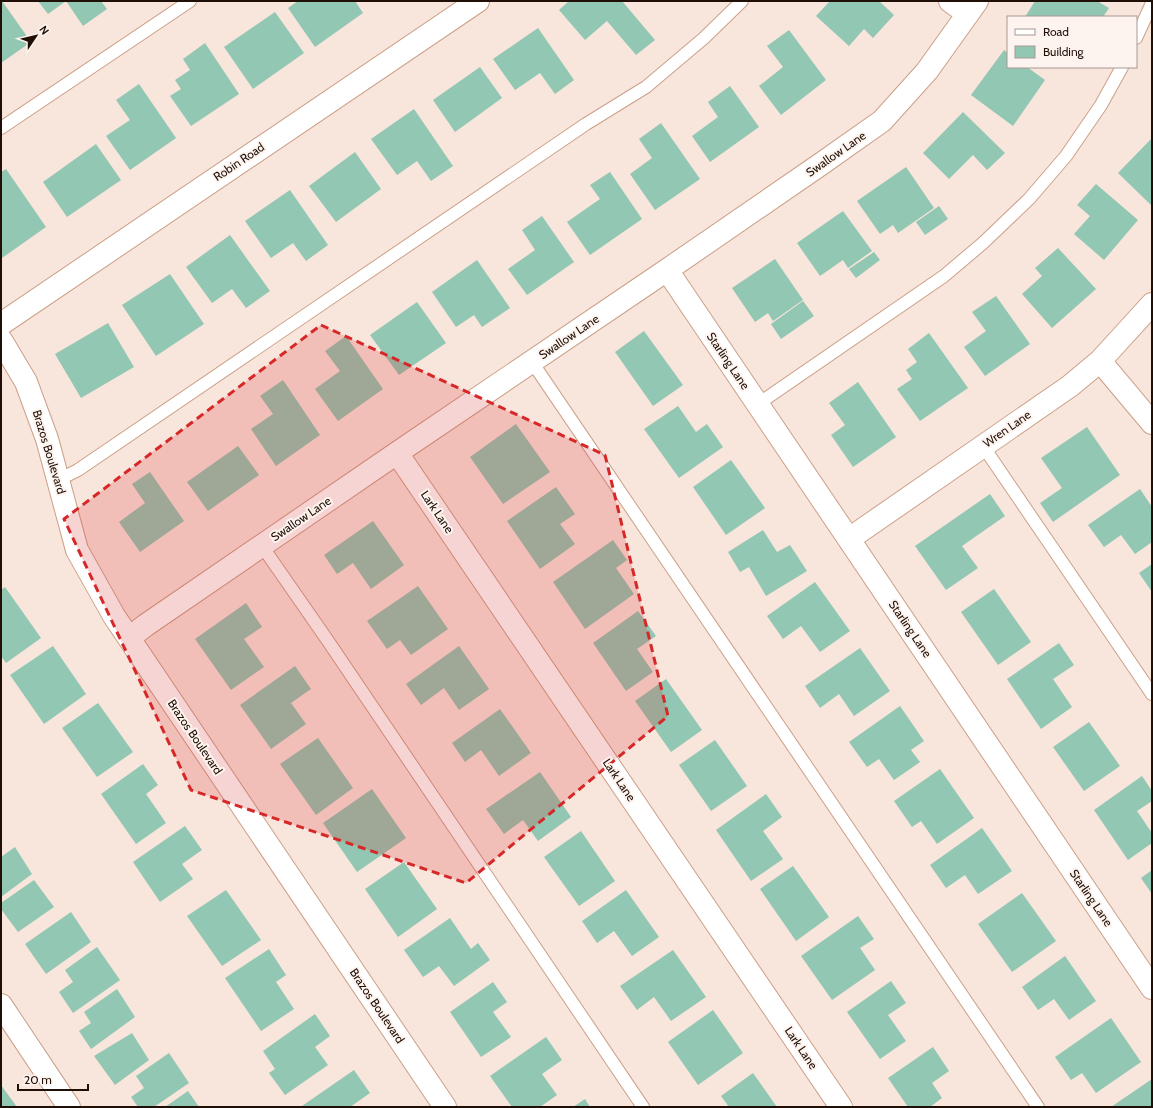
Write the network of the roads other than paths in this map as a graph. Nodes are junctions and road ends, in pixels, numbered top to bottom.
1 (190, 1) edge
2 (478, 1) edge
3 (742, 1) edge
4 (950, 1) edge
5 (1152, 3) edge
6 (972, 8) edge
7 (1137, 36) edge
8 (1121, 68) edge
9 (1, 128) edge
10 (667, 270) junction
11 (1152, 304) edge
12 (1, 324) edge
13 (1, 340) edge
14 (1100, 361) junction
15 (532, 362) junction
16 (758, 404) junction
17 (1152, 423) edge
18 (983, 446) junction
19 (397, 453) junction
20 (58, 480) junction
21 (849, 539) junction
22 (262, 546) junction
23 (129, 638) junction
24 (1152, 694) edge
25 (1152, 988) edge
26 (1, 1005) edge
27 (69, 1107) edge
28 (445, 1107) edge
29 (643, 1107) edge
30 (841, 1107) edge
31 (1038, 1107) edge

1 - 9 lane
2 - 12 street, Robin Road
3 - 20 lane
4 - 6 street
5 - 7 lane
6 - 10 street, Swallow Lane
8 - 16 lane
10 - 15 street, Swallow Lane
10 - 16 street, Starling Lane
11 - 14 street, Wren Lane
13 - 20 street, Brazos Boulevard
14 - 17 street
14 - 18 street, Wren Lane
15 - 19 street, Swallow Lane
15 - 31 lane
16 - 21 street, Starling Lane
18 - 21 street, Wren Lane
18 - 24 lane
19 - 22 street, Swallow Lane
19 - 30 street, Lark Lane
20 - 23 street, Brazos Boulevard
21 - 25 street, Starling Lane
22 - 23 street, Swallow Lane
22 - 29 lane
23 - 28 street, Brazos Boulevard
26 - 27 street

